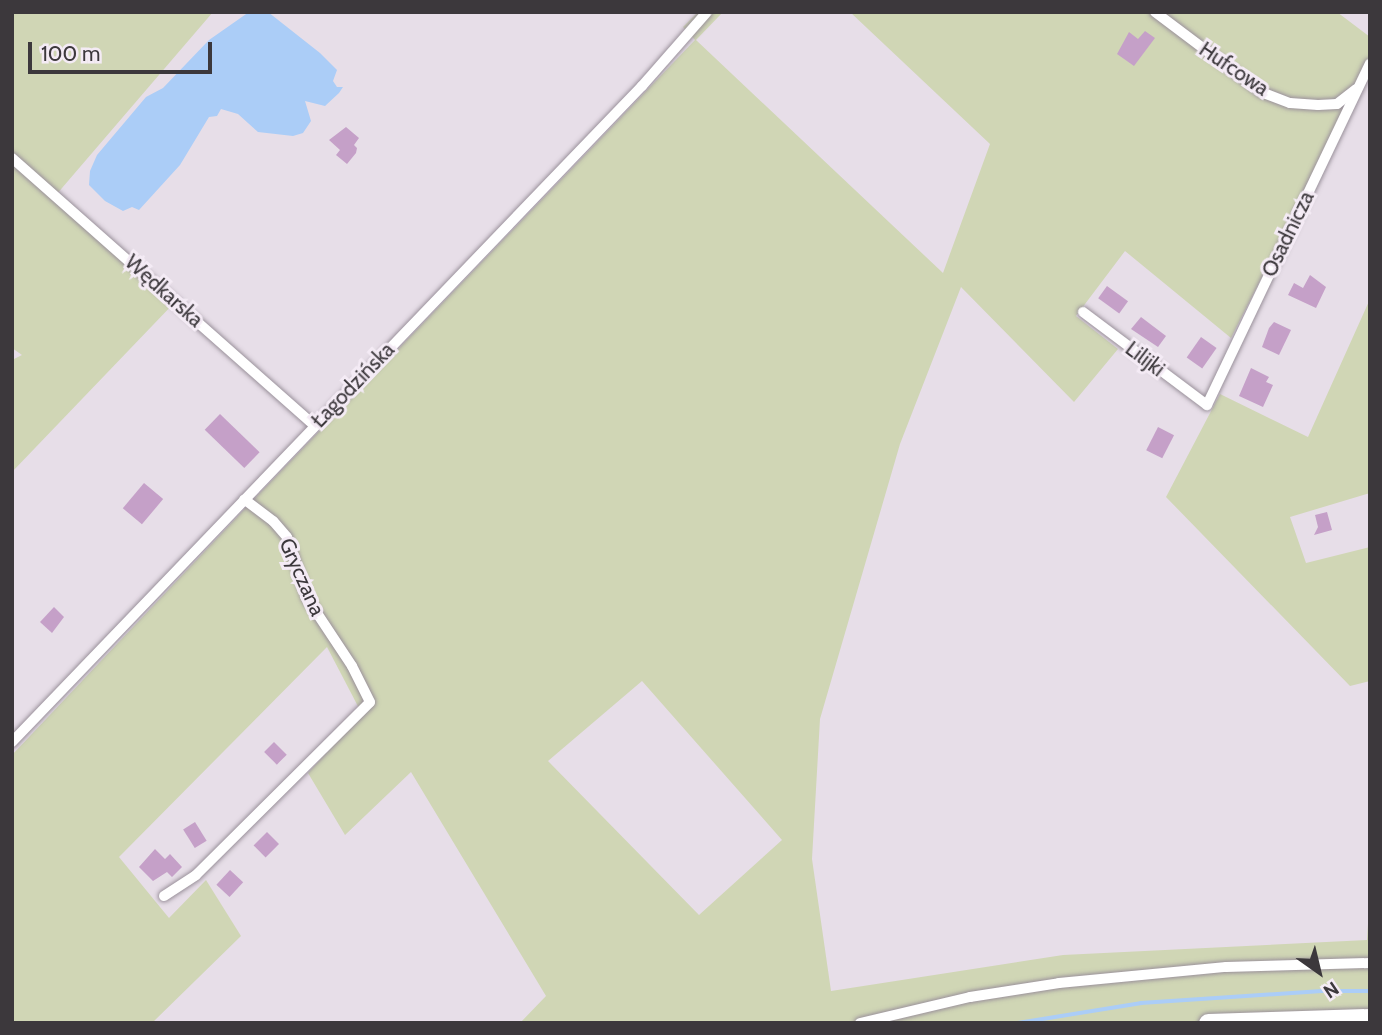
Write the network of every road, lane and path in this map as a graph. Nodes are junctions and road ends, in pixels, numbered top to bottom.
1 (707, 12) edge
2 (1155, 12) edge
3 (1370, 64) edge
4 (1358, 88) junction
5 (12, 158) edge
6 (1083, 312) dead end
7 (1206, 405) joint
8 (314, 425) junction
9 (244, 499) junction
10 (12, 742) edge
11 (164, 895) dead end
12 (1370, 963) edge
13 (1370, 1018) edge
14 (860, 1023) edge
15 (1209, 1023) edge

1 - 8 street, Łagodzińska
2 - 4 street, Hufcowa
3 - 4 street, Osadnicza
4 - 7 street, Osadnicza
5 - 8 street, Wędkarska
6 - 7 street, Lilijki
8 - 9 street, Łagodzińska
9 - 10 street, Łagodzińska
9 - 11 street, Gryczana
12 - 14 street
13 - 15 highway

